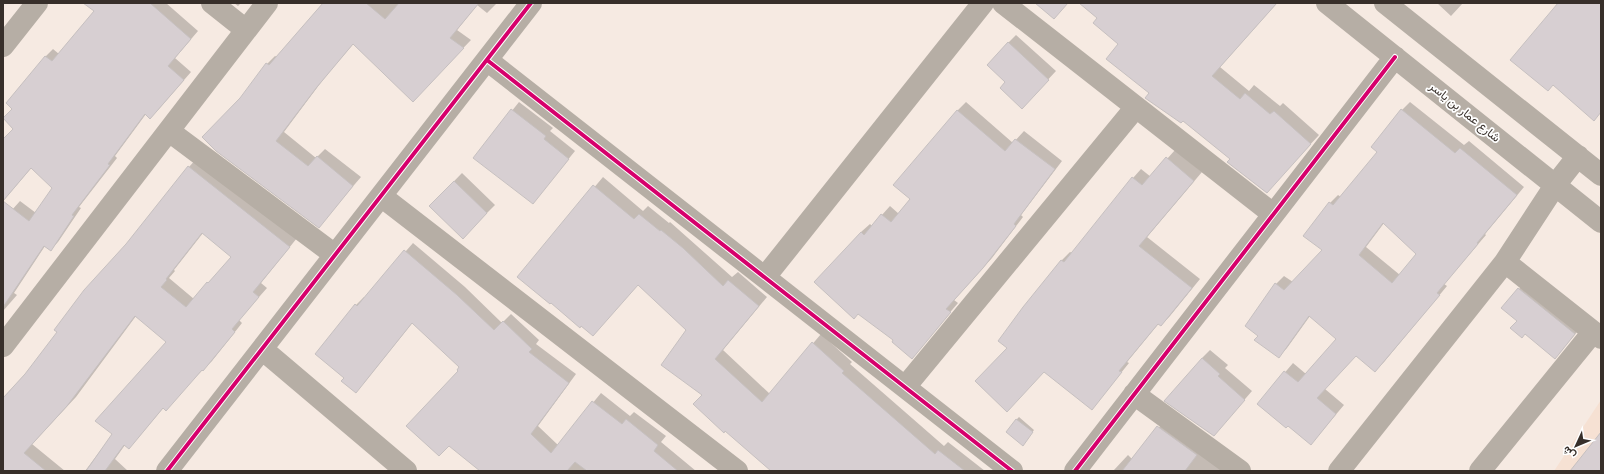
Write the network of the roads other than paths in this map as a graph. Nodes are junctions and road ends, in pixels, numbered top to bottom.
1 (37, 3) edge
2 (212, 3) edge
3 (267, 3) edge
4 (531, 3) edge
5 (983, 3) edge
6 (1003, 3) edge
7 (1328, 3) edge
8 (1385, 3) edge
9 (246, 30) junction
10 (3, 46) edge
11 (1395, 57) junction
12 (487, 60) junction
13 (1136, 107) junction
14 (169, 131) junction
15 (1578, 156) junction
16 (1601, 175) edge
17 (1556, 184) junction
18 (381, 196) junction
19 (1273, 214) junction
20 (1601, 222) edge
21 (335, 255) junction
22 (1506, 262) junction
23 (765, 277) junction
24 (1597, 335) edge
25 (3, 346) edge
26 (262, 349) junction
27 (905, 387) junction
28 (1134, 394) junction
29 (728, 468) edge
30 (167, 471) edge
31 (406, 471) edge
32 (1012, 471) edge
33 (1075, 471) edge
34 (1240, 471) edge
35 (1339, 471) edge
36 (1480, 471) edge

1 - 10 street
2 - 9 street
3 - 9 street
4 - 12 street
5 - 23 street
6 - 13 street
7 - 11 street, شارع عمار بن ياسر
8 - 15 street
9 - 14 street
11 - 17 street, شارع عمار بن ياسر
11 - 19 street
12 - 18 street
12 - 23 street
13 - 19 street
13 - 27 street
14 - 21 street
14 - 25 street
15 - 16 street
15 - 17 street
17 - 20 street, شارع عمار بن ياسر
17 - 22 street
18 - 21 street
18 - 29 street
19 - 28 street
21 - 26 street
22 - 24 street
22 - 35 street
23 - 27 street
24 - 36 street
26 - 30 street
26 - 31 street
27 - 32 street
28 - 33 street
28 - 34 street

